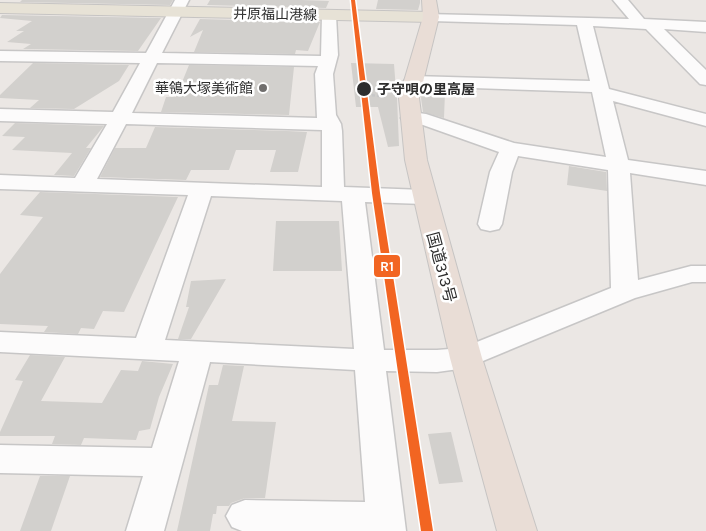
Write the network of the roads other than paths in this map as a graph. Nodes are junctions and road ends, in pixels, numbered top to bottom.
1 (620, 0) edge
2 (179, 6) edge
3 (0, 8) edge
4 (430, 9) edge
5 (329, 15) junction
6 (584, 21) junction
7 (645, 24) junction
8 (706, 28) edge
9 (0, 56) edge
10 (152, 58) junction
11 (328, 61) junction
12 (706, 80) edge
13 (412, 81) junction
14 (600, 89) junction
15 (0, 115) edge
16 (120, 118) junction
17 (411, 118) junction
18 (706, 120) edge
19 (330, 124) junction
20 (510, 149) junction
21 (618, 165) junction
22 (705, 179) edge
23 (0, 182) edge
24 (82, 185) junction
25 (202, 188) junction
26 (343, 194) junction
27 (424, 197) junction
28 (490, 224) dead end
29 (706, 274) edge
30 (625, 292) junction
31 (0, 342) edge
32 (147, 349) junction
33 (197, 353) junction
34 (466, 358) junction
35 (370, 360) junction
36 (0, 459) edge
37 (164, 462) junction
38 (245, 516) dead end
39 (386, 524) edge
40 (144, 531) edge
41 (517, 531) edge

1 - 7 street
2 - 3 main road, 井原福山港線
2 - 5 main road, 井原福山港線
2 - 10 street
4 - 5 main road, 井原福山港線
4 - 6 street
4 - 13 highway, 国道313号
5 - 11 street
6 - 7 street
6 - 14 street
7 - 8 street
7 - 12 street
9 - 10 street
10 - 11 street
10 - 16 street
11 - 19 street
13 - 14 street
13 - 17 highway, 国道313号
14 - 18 street
14 - 21 street
15 - 16 street
16 - 19 street
16 - 24 street
17 - 20 street
17 - 27 highway, 国道313号
19 - 26 street
20 - 21 street
20 - 28 street
21 - 22 street
21 - 30 street
23 - 24 street
24 - 25 street
25 - 26 street
25 - 32 street
26 - 27 street
26 - 35 street
27 - 34 highway, 国道313号
29 - 30 street
30 - 34 street
31 - 32 street
32 - 33 street
33 - 35 street
33 - 37 street
34 - 35 street
34 - 41 highway, 国道313号
35 - 39 street
36 - 37 street
37 - 40 street
38 - 39 street

